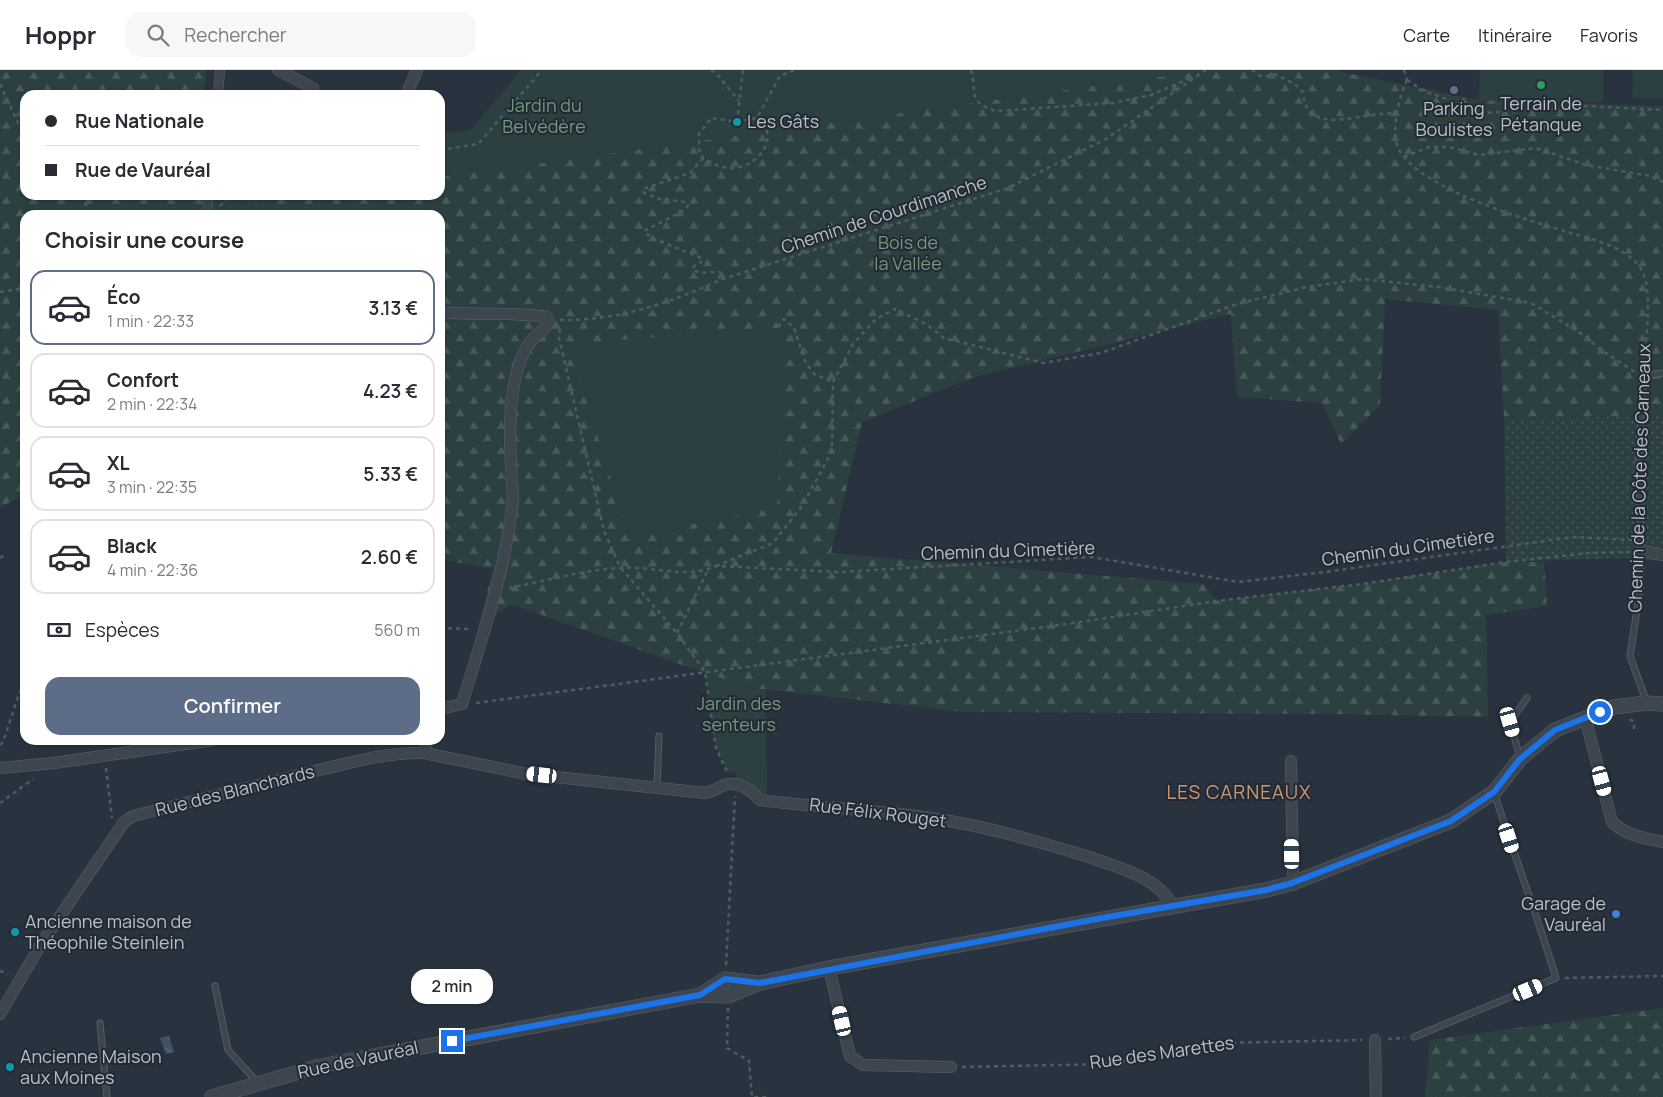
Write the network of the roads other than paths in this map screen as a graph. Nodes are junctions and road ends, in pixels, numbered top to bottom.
1 (220, 70) edge
2 (278, 70) edge
3 (417, 70) edge
4 (312, 88) dead end
5 (218, 90) edge
6 (408, 90) edge
7 (445, 312) edge
8 (1663, 373) edge
9 (1641, 546) junction
10 (1663, 555) edge
11 (1527, 698) dead end
12 (1647, 703) junction
13 (1663, 704) edge
14 (445, 708) edge
15 (1585, 716) junction
16 (659, 736) dead end
17 (177, 745) edge
18 (426, 745) edge
19 (424, 753) junction
20 (1520, 759) junction
21 (1290, 760) dead end
22 (0, 768) edge
23 (657, 786) junction
24 (1494, 792) junction
25 (1663, 842) edge
26 (1292, 883) junction
27 (1172, 905) junction
28 (829, 968) junction
29 (760, 983) junction
30 (215, 986) dead end
31 (700, 995) junction
32 (0, 1014) edge
33 (100, 1023) dead end
34 (1414, 1038) road end
35 (1376, 1040) road end
36 (951, 1067) road end
37 (258, 1083) junction
38 (107, 1097) edge
39 (212, 1097) edge
40 (1376, 1097) edge

1 - 5 street
2 - 4 street
3 - 6 street
7 - 14 street
8 - 9 lane, Chemin de la Côte des Carneaux
9 - 10 street
9 - 12 lane, Chemin de la Côte des Carneaux
11 - 20 lane
12 - 13 street
12 - 15 street
15 - 20 street
15 - 25 street
16 - 23 lane
17 - 22 street
18 - 19 street
19 - 23 street, Rue des Blanchards
19 - 32 street, Rue des Blanchards
20 - 24 street
21 - 26 street
23 - 27 street, Rue Félix Rouget
24 - 26 street
24 - 34 lane
26 - 27 street
27 - 28 street
28 - 29 street
28 - 36 street
29 - 31 street
29 - 31 street
30 - 37 lane
31 - 37 street, Rue de Vauréal
33 - 38 lane
35 - 40 street
37 - 39 street, Rue de Vauréal

